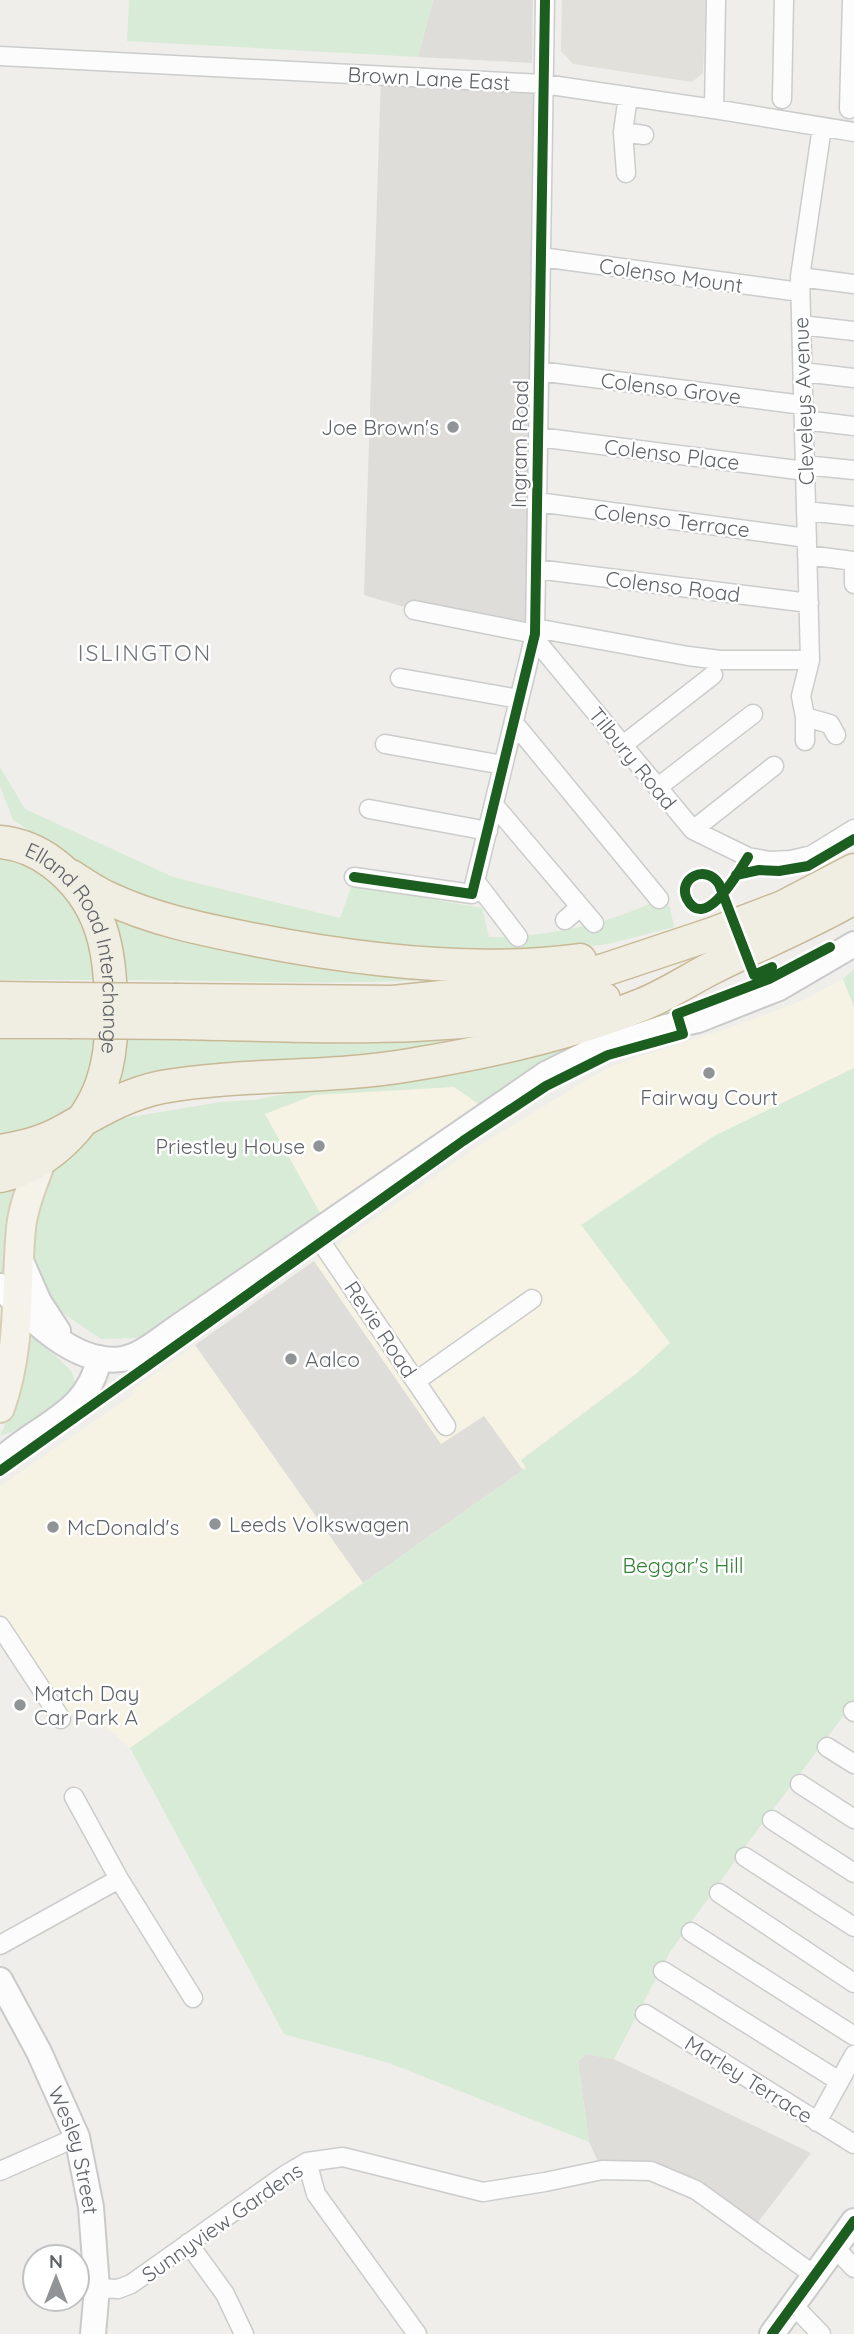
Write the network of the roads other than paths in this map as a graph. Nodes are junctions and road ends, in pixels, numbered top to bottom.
1 (545, 0) edge
2 (716, 0) edge
3 (784, 0) edge
4 (852, 0) edge
5 (0, 56) edge
6 (544, 84) junction
7 (628, 96) junction
8 (782, 99) dead end
9 (715, 108) junction
10 (849, 109) dead end
11 (822, 127) junction
12 (623, 132) junction
13 (854, 132) edge
14 (644, 135) dead end
15 (626, 173) dead end
16 (541, 257) junction
17 (854, 284) edge
18 (800, 285) junction
19 (801, 325) junction
20 (854, 331) edge
21 (539, 371) junction
22 (803, 372) junction
23 (854, 378) edge
24 (804, 412) junction
25 (854, 426) edge
26 (538, 437) junction
27 (805, 468) junction
28 (854, 470) edge
29 (537, 502) junction
30 (806, 510) junction
31 (854, 516) edge
32 (807, 547) junction
33 (854, 561) edge
34 (536, 569) junction
35 (854, 584) edge
36 (809, 603) junction
37 (414, 610) dead end
38 (535, 633) junction
39 (808, 668) junction
40 (713, 675) dead end
41 (400, 678) dead end
42 (519, 699) junction
43 (753, 714) dead end
44 (805, 717) junction
45 (513, 723) junction
46 (836, 735) dead end
47 (805, 741) dead end
48 (385, 744) dead end
49 (624, 746) junction
50 (503, 765) junction
51 (774, 766) dead end
52 (658, 787) junction
53 (494, 805) junction
54 (369, 809) dead end
55 (854, 829) edge
56 (692, 830) junction
57 (488, 831) junction
58 (6, 837) edge
59 (854, 870) edge
60 (71, 876) junction
61 (354, 877) dead end
62 (476, 881) junction
63 (651, 897) dead end
64 (854, 898) edge
65 (580, 907) junction
66 (565, 920) dead end
67 (594, 923) dead end
68 (712, 934) junction
69 (519, 937) dead end
70 (854, 944) edge
71 (716, 966) junction
72 (0, 998) edge
73 (67, 1010) junction
74 (179, 1011) junction
75 (0, 1023) edge
76 (84, 1118) junction
77 (0, 1151) edge
78 (41, 1161) junction
79 (0, 1175) edge
80 (316, 1233) junction
81 (21, 1261) junction
82 (9, 1297) edge
83 (532, 1299) dead end
84 (62, 1341) junction
85 (99, 1359) junction
86 (416, 1381) junction
87 (0, 1408) edge
88 (446, 1426) dead end
89 (2, 1459) edge
90 (0, 1626) edge
91 (61, 1718) dead end
92 (827, 1747) dead end
93 (854, 1764) edge
94 (800, 1784) dead end
95 (74, 1797) dead end
96 (854, 1819) edge
97 (772, 1820) dead end
98 (746, 1857) dead end
99 (854, 1873) edge
100 (119, 1879) junction
101 (719, 1893) dead end
102 (854, 1927) edge
103 (691, 1932) dead end
104 (0, 1945) edge
105 (663, 1971) dead end
106 (0, 1980) edge
107 (854, 1983) edge
108 (193, 1998) dead end
109 (645, 2014) dead end
110 (854, 2036) edge
111 (854, 2055) edge
112 (839, 2081) junction
113 (817, 2122) junction
114 (77, 2137) junction
115 (854, 2144) edge
116 (307, 2162) junction
117 (0, 2171) edge
118 (854, 2221) edge
119 (188, 2243) junction
120 (835, 2248) junction
121 (854, 2268) edge
122 (814, 2275) junction
123 (97, 2288) junction
124 (793, 2305) junction
125 (93, 2334) edge
126 (244, 2334) edge
127 (417, 2334) edge
128 (772, 2334) edge
129 (821, 2334) edge

1 - 6 street, Ingram Road
2 - 9 street
3 - 8 street
4 - 10 street
5 - 6 street, Brown Lane East
6 - 7 street, Brown Lane East
6 - 16 street, Ingram Road
7 - 9 street, Brown Lane East
7 - 12 street
9 - 11 street, Brown Lane East
11 - 13 street, Brown Lane East
11 - 18 street, Cleveleys Avenue
12 - 14 street
12 - 15 street
16 - 18 street, Colenso Mount
16 - 21 street, Ingram Road
17 - 18 street, Colenso Mount
18 - 19 street, Cleveleys Avenue
19 - 20 street
19 - 22 street, Cleveleys Avenue
21 - 24 street, Colenso Grove
21 - 26 street, Ingram Road
22 - 23 street
22 - 24 street, Cleveleys Avenue
24 - 25 street, Colenso Grove
24 - 27 street, Cleveleys Avenue
26 - 27 street, Colenso Place
26 - 29 street, Ingram Road
27 - 28 street, Colenso Place
27 - 30 street, Cleveleys Avenue
29 - 32 street, Colenso Terrace
29 - 34 street, Ingram Road
30 - 31 street
30 - 32 street, Cleveleys Avenue
32 - 33 street, Colenso Terrace
32 - 36 street, Cleveleys Avenue
33 - 35 street
34 - 36 street, Colenso Road
34 - 38 street, Ingram Road
36 - 39 street, Cleveleys Avenue
37 - 38 street
38 - 39 street
38 - 42 street, Ingram Road
38 - 49 street, Tilbury Road
39 - 44 street, Cleveleys Avenue
40 - 49 street
41 - 42 street
42 - 45 street, Ingram Road
43 - 52 street
44 - 46 street
44 - 47 street, Cleveleys Avenue
45 - 50 street, Ingram Road
45 - 63 street
48 - 50 street
49 - 52 street, Tilbury Road
50 - 53 street, Ingram Road
51 - 56 street
52 - 56 street, Tilbury Road
53 - 57 street, Ingram Road
53 - 65 street
54 - 57 street
55 - 56 street, Tilbury Road
57 - 62 street, Ingram Road
58 - 60 highway, Elland Road Interchange
59 - 68 highway
60 - 68 highway
60 - 76 highway, Elland Road Interchange
61 - 62 street
62 - 69 street
64 - 71 highway
65 - 66 street
65 - 67 street
68 - 74 highway
70 - 80 street
71 - 74 highway
71 - 76 highway
72 - 73 highway
73 - 74 highway, bridge
73 - 75 highway
76 - 77 highway
76 - 78 highway, Elland Road Interchange
78 - 79 highway, Elland Road Interchange
78 - 81 main road
80 - 85 street
80 - 86 street, Revie Road
81 - 82 main road
81 - 84 street
82 - 84 street
82 - 87 main road
83 - 86 street
84 - 85 street
85 - 89 street
86 - 88 street, Revie Road
90 - 91 street
92 - 93 street
94 - 96 street
95 - 100 street
97 - 99 street
98 - 102 street
100 - 104 street
100 - 108 street
101 - 107 street
103 - 110 street
105 - 112 street
106 - 114 street, Wesley Street
109 - 113 street, Marley Terrace
111 - 112 street
112 - 113 street
113 - 115 street, Marley Terrace
114 - 117 street
114 - 123 street, Wesley Street
116 - 119 street, Sunnyview Gardens
116 - 122 street, Sunnyview Gardens
116 - 127 street
118 - 120 street
119 - 123 street, Sunnyview Gardens
119 - 126 street
120 - 121 street
120 - 122 street
122 - 124 street
123 - 125 street, Wesley Street
124 - 128 street
124 - 129 street

